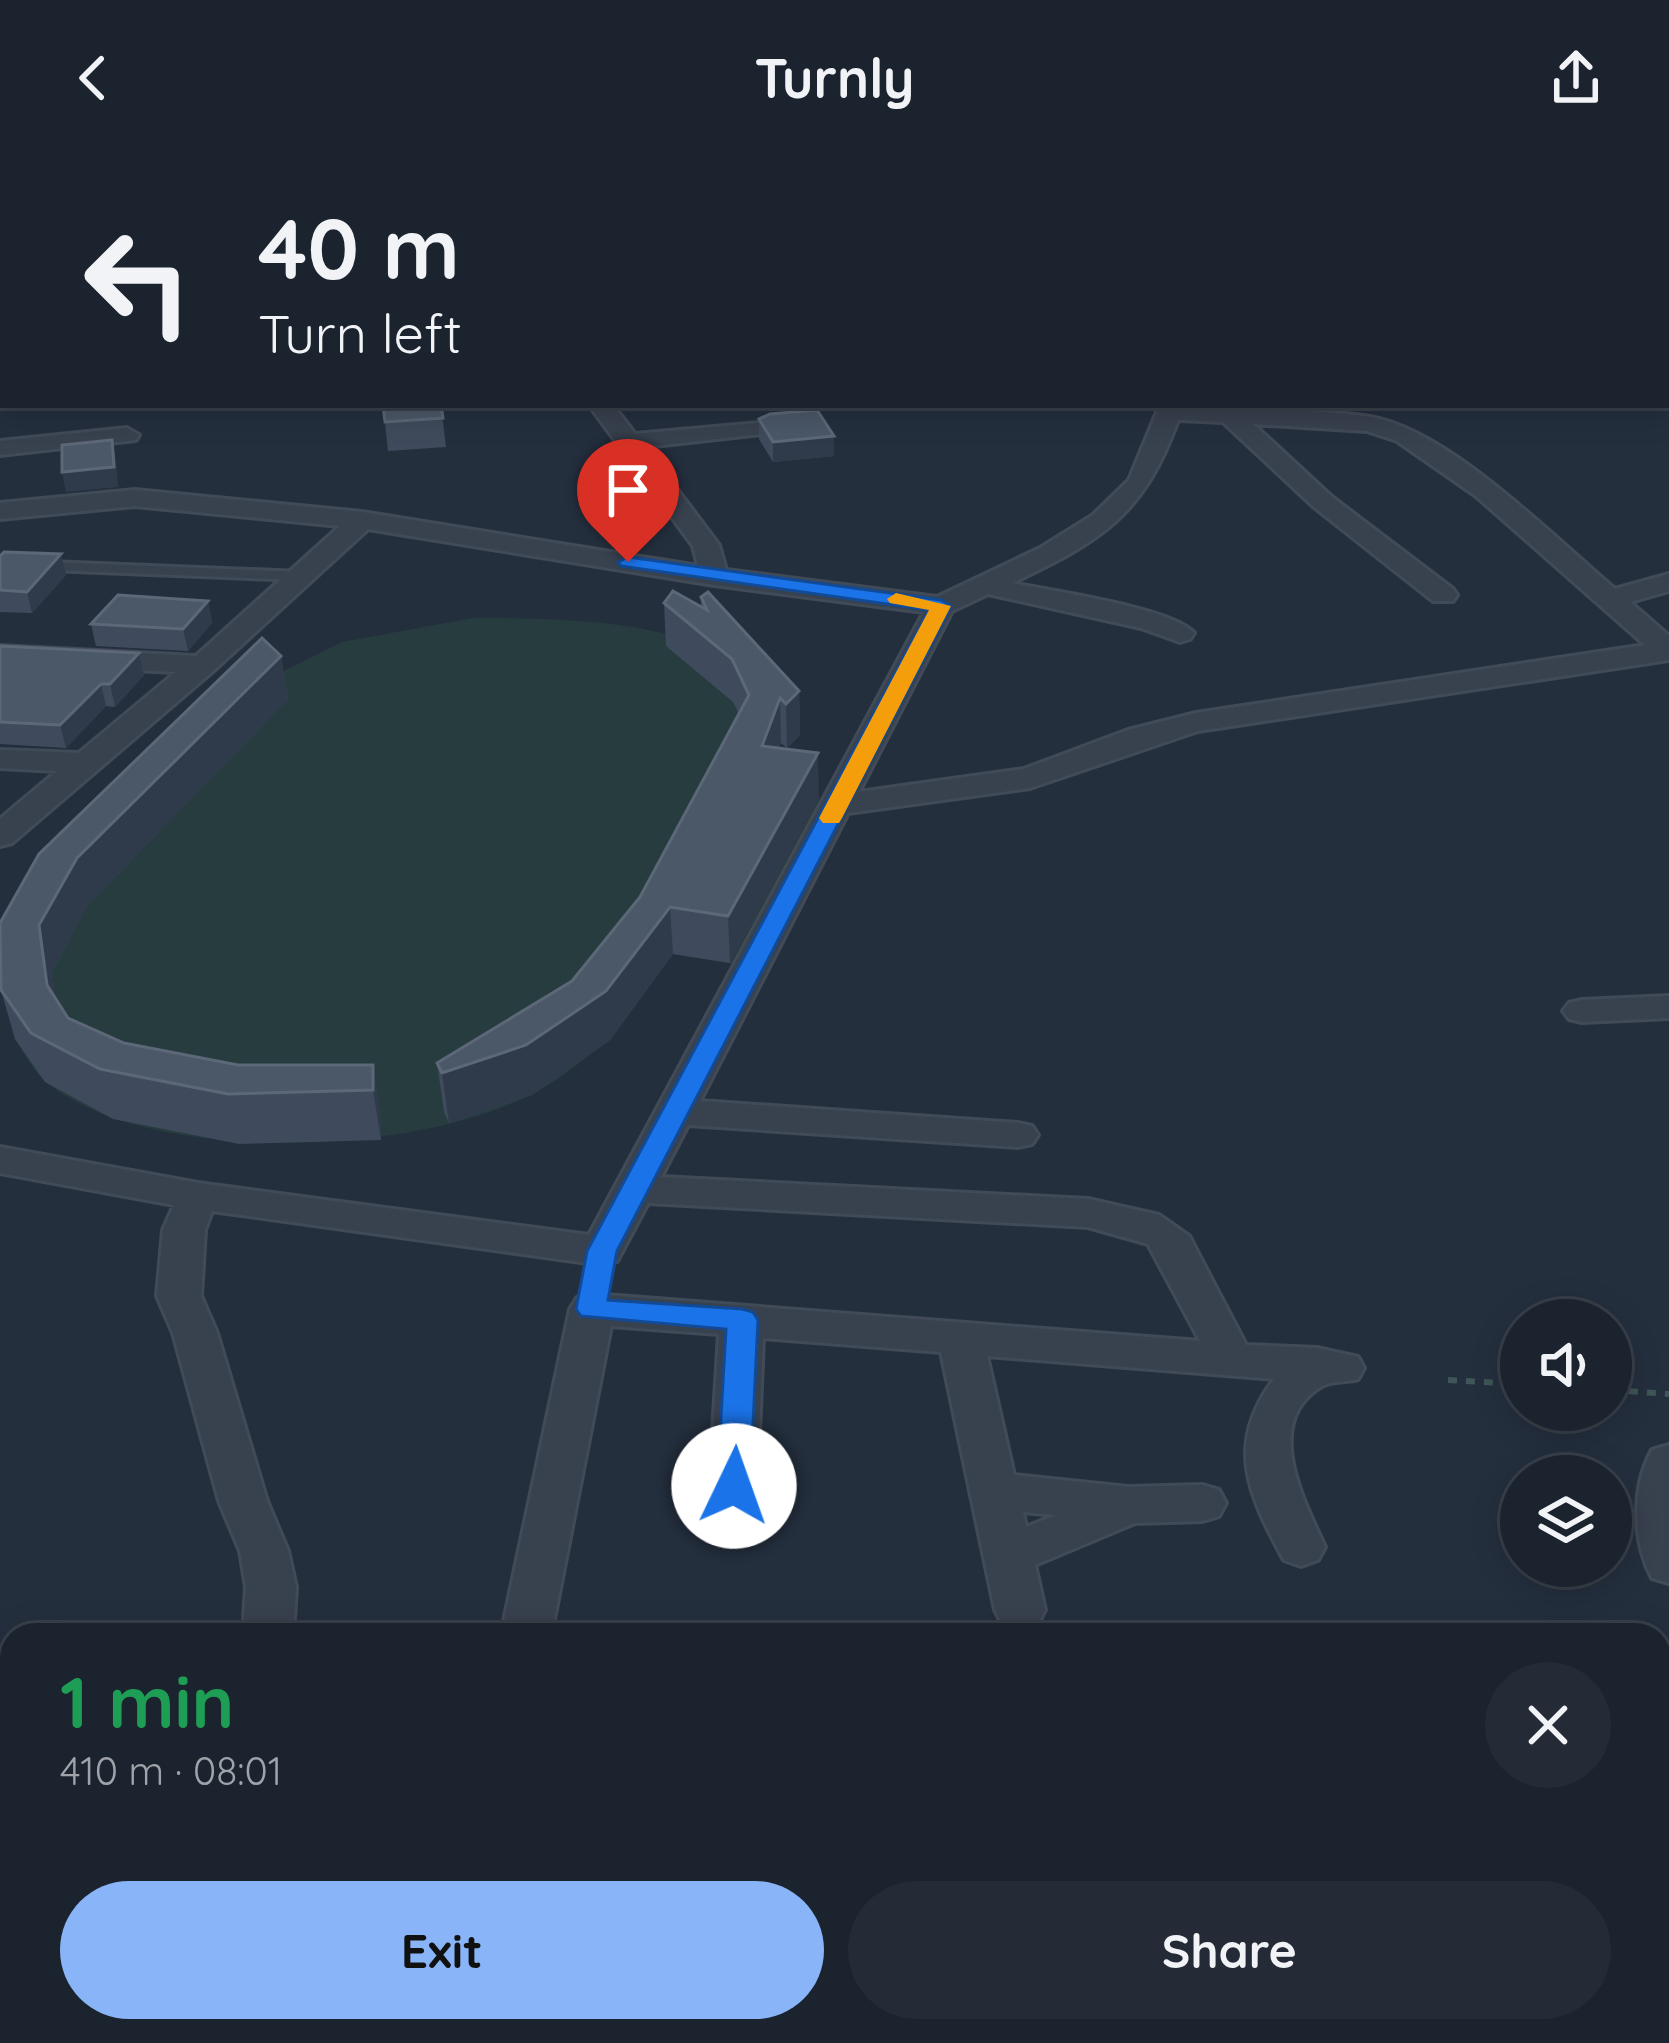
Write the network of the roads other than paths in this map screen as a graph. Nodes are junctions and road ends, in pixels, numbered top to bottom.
1 (170, 156) edge
2 (270, 156) edge
3 (126, 408) edge
4 (603, 408) edge
5 (1168, 409) edge
6 (1229, 415) junction
7 (761, 427) edge
8 (625, 442) junction
9 (0, 448) edge
10 (130, 466) junction
11 (0, 511) edge
12 (362, 520) junction
13 (0, 564) edge
14 (301, 576) junction
15 (714, 577) junction
16 (1669, 582) edge
17 (984, 585) junction
18 (1443, 595) dead end
19 (1612, 598) junction
20 (941, 606) junction
21 (1180, 634) dead end
22 (1669, 651) edge
23 (0, 656) edge
24 (202, 665) junction
25 (0, 759) edge
26 (81, 763) junction
27 (838, 805) junction
28 (0, 836) edge
29 (1669, 1007) edge
30 (1582, 1011) dead end
31 (676, 1112) junction
32 (1018, 1136) dead end
33 (0, 1160) edge
34 (638, 1189) junction
35 (198, 1196) junction
36 (602, 1251) junction
37 (592, 1309) junction
38 (742, 1320) junction
39 (960, 1336) junction
40 (1230, 1358) junction
41 (1669, 1462) edge
42 (994, 1490) junction
43 (1202, 1503) dead end
44 (1128, 1505) junction
45 (731, 1528) dead end
46 (1301, 1547) dead end
47 (1008, 1555) junction
48 (1669, 1564) edge
49 (1020, 1610) dead end
50 (269, 1623) edge
51 (529, 1623) edge

1 - 2 street
3 - 10 street
4 - 8 street
5 - 6 street
5 - 17 street
6 - 18 street
6 - 19 street
7 - 8 street
8 - 15 street
9 - 10 street
10 - 11 street
10 - 12 street
12 - 14 street
12 - 15 street
13 - 14 lane
14 - 24 street
15 - 20 street
16 - 19 street
17 - 20 street
17 - 21 street
19 - 22 street
20 - 27 street
22 - 27 street
23 - 24 street
24 - 26 street
25 - 26 street
26 - 28 street
27 - 31 street
29 - 30 street
31 - 32 street
31 - 34 street
33 - 35 street
34 - 36 street
34 - 40 street
35 - 36 street
35 - 50 street
36 - 37 street
37 - 38 street
37 - 51 street
38 - 39 street
38 - 45 street
39 - 40 street
39 - 42 street
40 - 46 street
41 - 48 street
42 - 44 street
42 - 47 street
43 - 44 street
44 - 47 street
47 - 49 street

